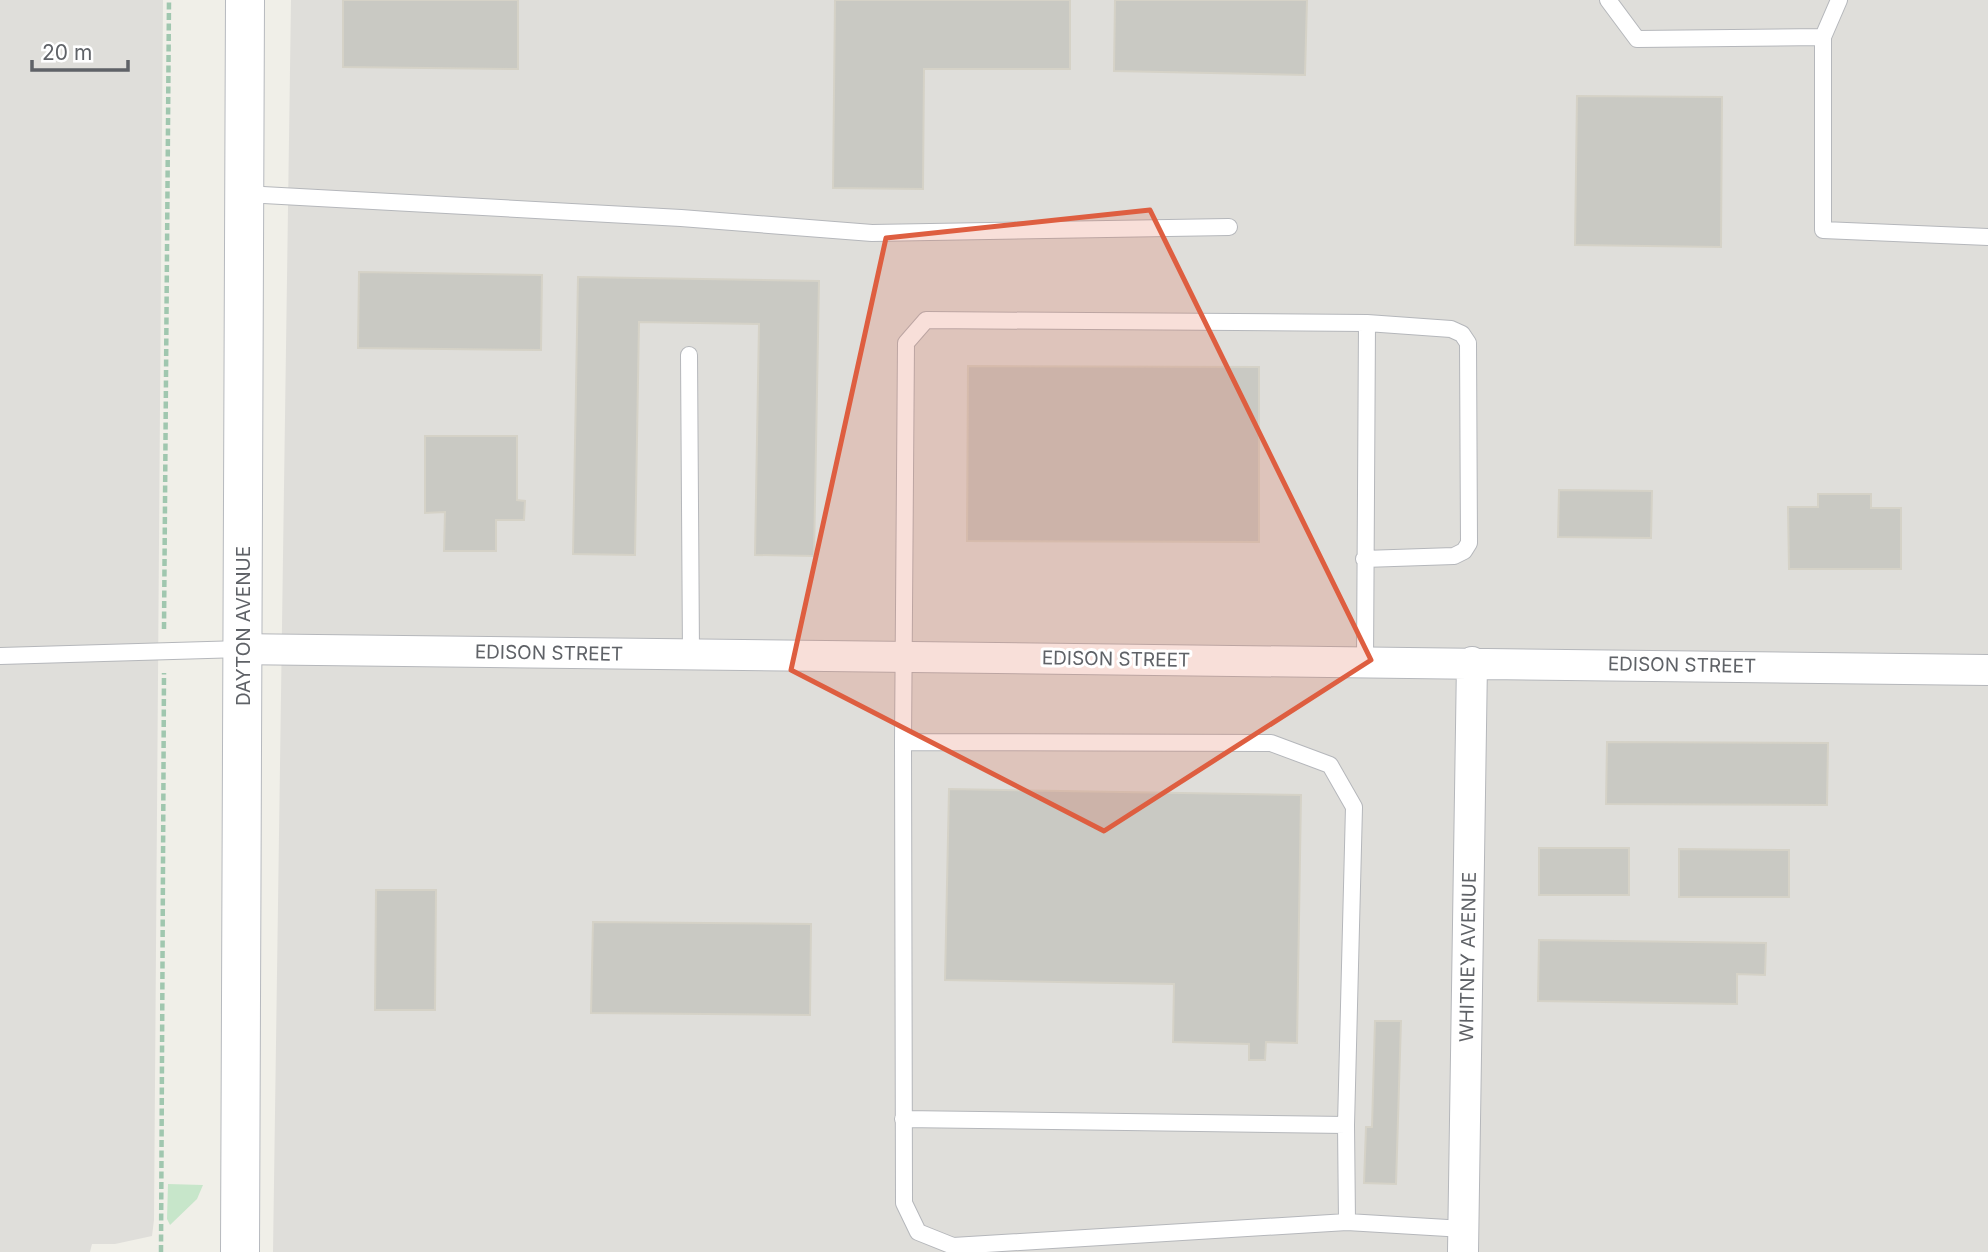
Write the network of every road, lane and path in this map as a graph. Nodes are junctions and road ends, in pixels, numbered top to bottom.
1 (245, 0) edge
2 (1608, 0) edge
3 (1839, 0) edge
4 (1823, 37) junction
5 (245, 194) junction
6 (1229, 227) dead end
7 (1988, 237) edge
8 (1367, 323) junction
9 (689, 355) dead end
10 (1364, 559) junction
11 (243, 649) junction
12 (691, 654) junction
13 (0, 656) edge
14 (906, 656) junction
15 (1365, 661) junction
16 (1472, 662) junction
17 (1988, 670) edge
18 (904, 742) junction
19 (903, 1119) junction
20 (1346, 1125) junction
21 (1347, 1222) junction
22 (1464, 1240) edge
23 (240, 1252) edge

1 - 5 main road, DAYTON AVENUE
2 - 4 lane
3 - 4 lane
4 - 7 lane
5 - 6 lane
5 - 11 main road, DAYTON AVENUE
8 - 10 lane
8 - 10 lane
8 - 14 lane
9 - 12 lane
10 - 15 lane
11 - 12 street, EDISON STREET
11 - 13 lane
11 - 23 main road, DAYTON AVENUE
12 - 14 street, EDISON STREET
14 - 15 street, EDISON STREET
14 - 18 lane
15 - 16 street, EDISON STREET
16 - 17 street, EDISON STREET
16 - 22 street, WHITNEY AVENUE
18 - 19 lane
18 - 20 lane
19 - 20 lane
19 - 21 lane
20 - 21 lane
21 - 22 lane

